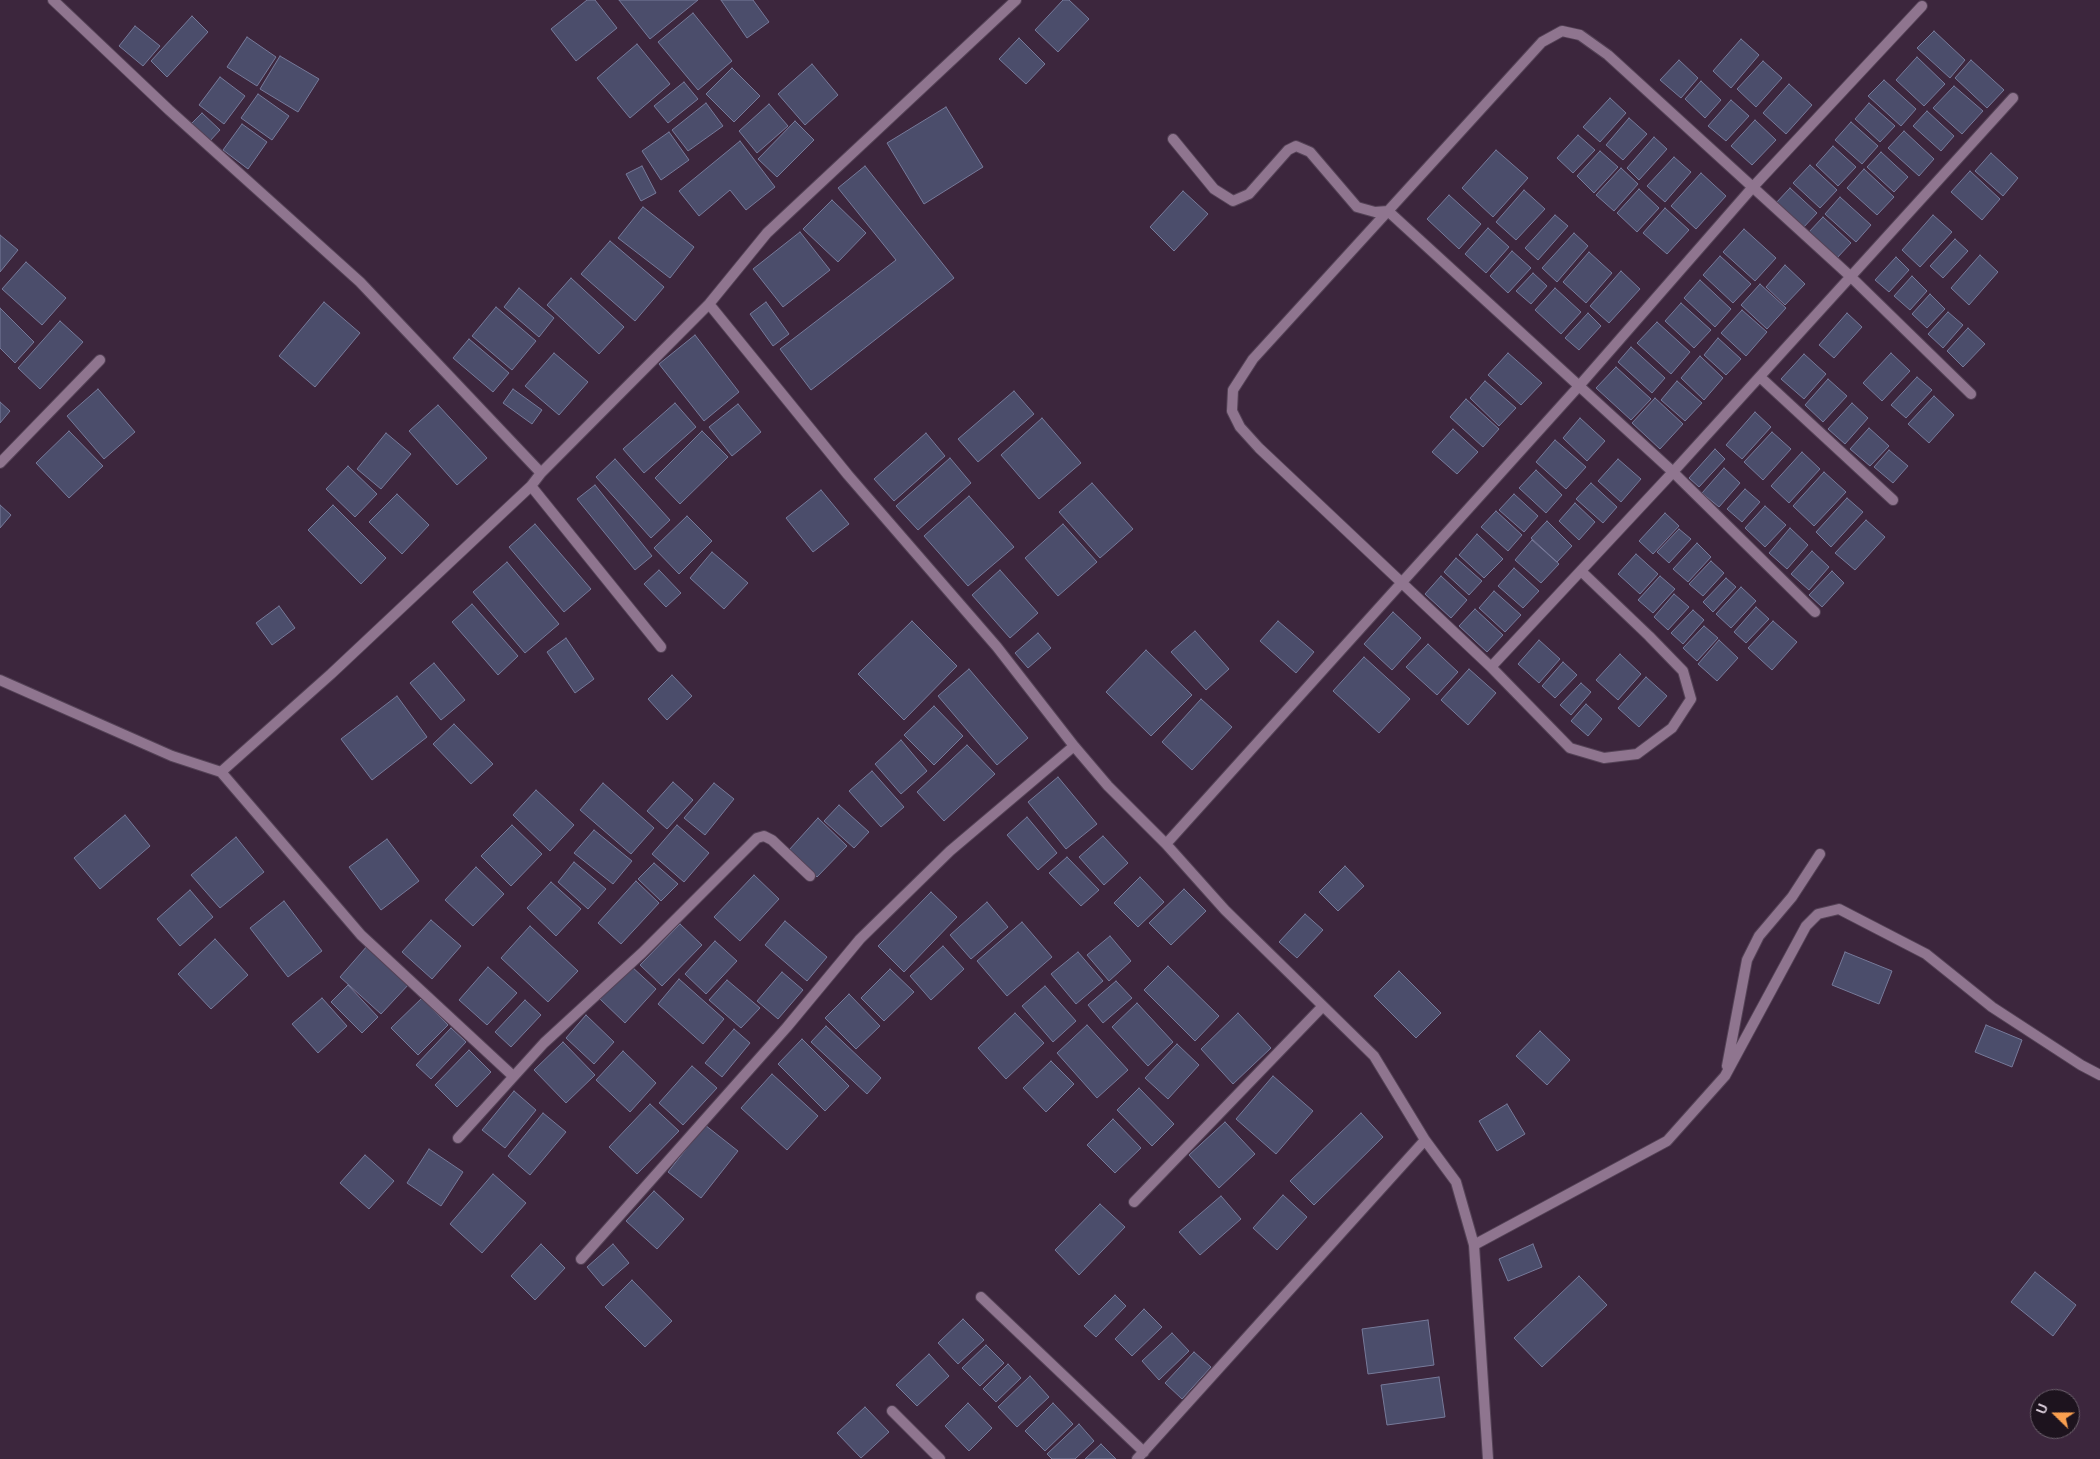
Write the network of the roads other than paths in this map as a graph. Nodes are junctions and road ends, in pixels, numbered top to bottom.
1 (53, 0) edge
2 (1016, 0) edge
3 (1922, 6) dead end
4 (2013, 98) dead end
5 (1173, 139) dead end
6 (1752, 188) junction
7 (1388, 211) junction
8 (1850, 276) junction
9 (709, 304) junction
10 (100, 360) dead end
11 (1760, 377) junction
12 (1579, 386) junction
13 (1971, 394) dead end
14 (0, 463) edge
15 (1673, 472) junction
16 (541, 473) junction
17 (531, 486) junction
18 (1893, 500) dead end
19 (1581, 571) junction
20 (1402, 581) junction
21 (1815, 612) dead end
22 (661, 647) dead end
23 (1491, 667) junction
24 (0, 680) edge
25 (1074, 746) junction
26 (221, 772) junction
27 (1166, 844) junction
28 (1820, 854) dead end
29 (810, 876) dead end
30 (1323, 1006) junction
31 (2100, 1075) edge
32 (513, 1076) junction
33 (1725, 1076) junction
34 (458, 1138) dead end
35 (1424, 1140) junction
36 (1134, 1202) dead end
37 (1474, 1246) junction
38 (581, 1259) dead end
39 (982, 1297) dead end
40 (892, 1411) dead end
41 (1141, 1455) edge
42 (940, 1459) edge
43 (1488, 1459) edge

1 - 16 street
2 - 9 street
3 - 6 street
4 - 8 street
5 - 7 street
6 - 7 street
6 - 8 street
6 - 12 street
7 - 12 street
7 - 20 street
8 - 11 street
8 - 13 street
9 - 16 street
9 - 25 street
10 - 14 street
11 - 15 street
11 - 18 street
12 - 15 street
12 - 20 street
15 - 19 street
15 - 21 street
16 - 17 street
17 - 22 street
17 - 26 street
19 - 23 street
19 - 23 street
20 - 23 street
20 - 27 street
24 - 26 street
25 - 27 street
25 - 38 street
26 - 32 street
27 - 30 street
28 - 33 street
29 - 32 street
30 - 35 street
30 - 36 street
31 - 33 street
32 - 34 street
33 - 37 street
35 - 37 street
35 - 41 street
37 - 43 street
39 - 41 street
40 - 42 street

